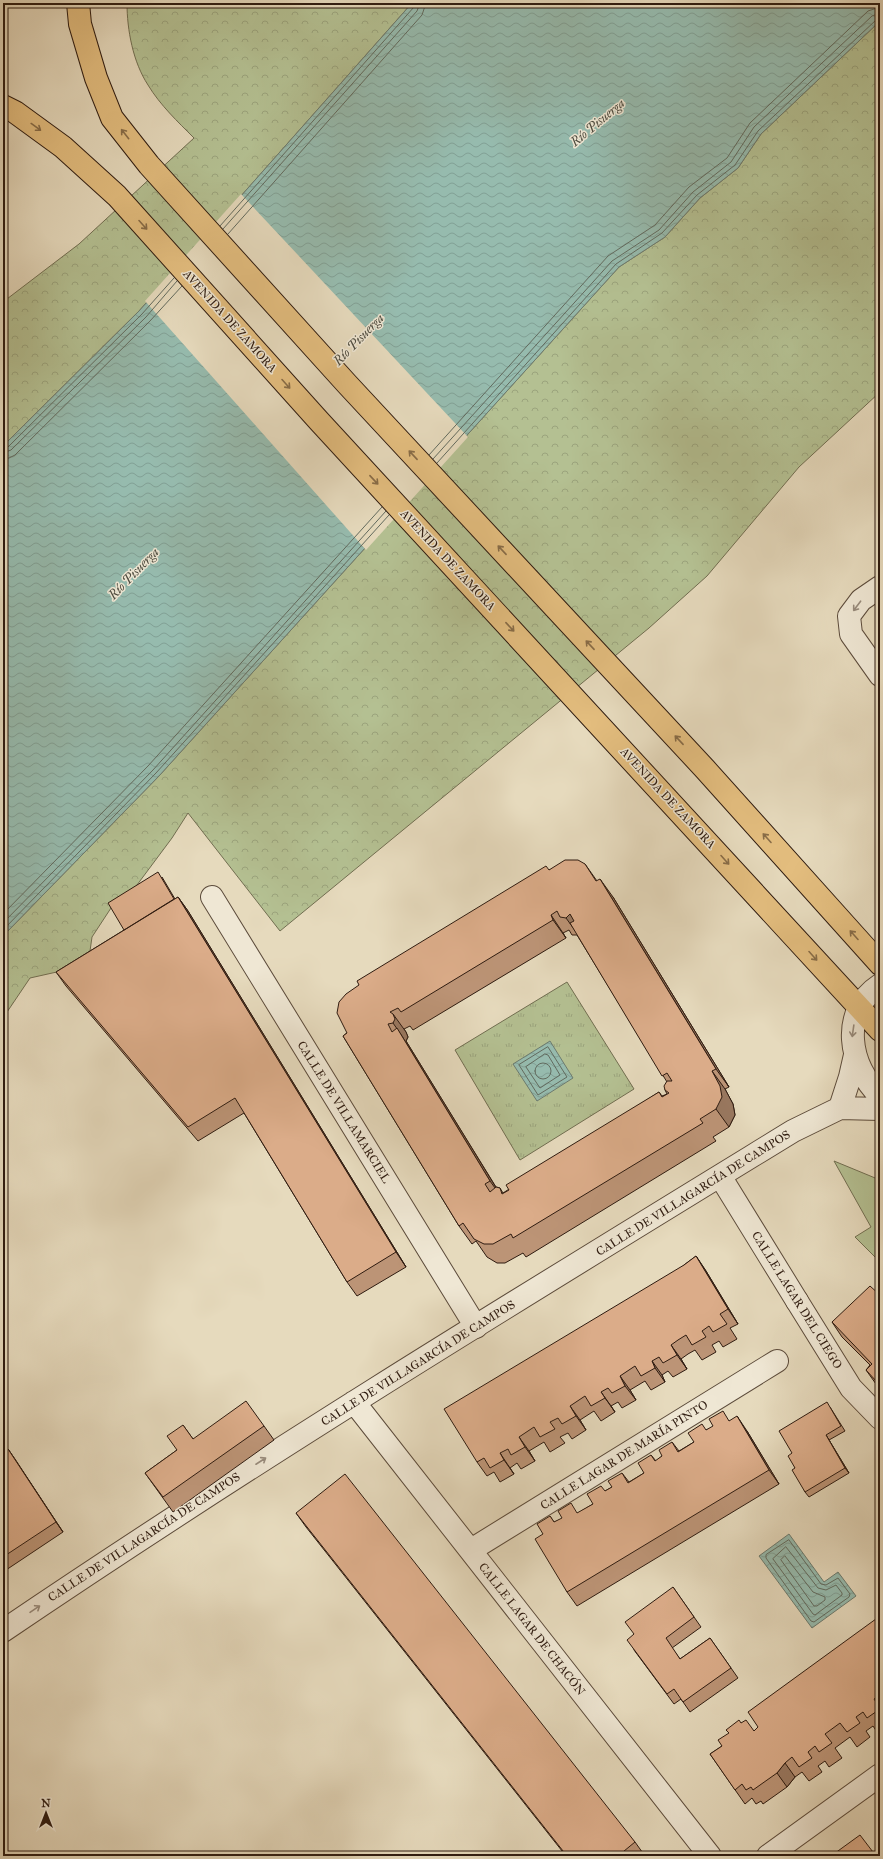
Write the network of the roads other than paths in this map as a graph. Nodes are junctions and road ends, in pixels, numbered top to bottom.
1 (78, 3) edge
2 (3, 106) edge
3 (880, 587) edge
4 (880, 675) edge
5 (212, 897) dead end
6 (880, 964) edge
7 (880, 985) edge
8 (860, 1007) junction
9 (880, 1030) edge
10 (855, 1055) junction
11 (880, 1096) edge
12 (840, 1108) junction
13 (880, 1109) edge
14 (720, 1176) junction
15 (476, 1327) junction
16 (777, 1361) dead end
17 (354, 1402) junction
18 (880, 1418) edge
19 (470, 1550) junction
20 (3, 1631) edge
21 (880, 1775) edge
22 (710, 1856) edge
23 (768, 1856) edge

6 -> 1 highway
2 -> 8 highway, AVENIDA DE ZAMORA
3 -> 4 street
5 - 15 street, CALLE DE VILLAMARCIEL
7 - 8 street
8 - 9 highway, AVENIDA DE ZAMORA
8 -> 10 street
10 - 11 street
10 - 12 street
12 - 13 street, CALLE DE VILLAGARCÍA DE CAMPOS
12 - 14 street, CALLE DE VILLAGARCÍA DE CAMPOS
14 - 15 street, CALLE DE VILLAGARCÍA DE CAMPOS
14 - 18 street, CALLE LAGAR DEL CIEGO
15 - 17 street, CALLE DE VILLAGARCÍA DE CAMPOS
16 - 19 street, CALLE LAGAR DE MARÍA PINTO
17 - 19 street, CALLE LAGAR DE CHACÓN
20 -> 17 street, CALLE DE VILLAGARCÍA DE CAMPOS
19 - 22 street, CALLE LAGAR DE CHACÓN
21 - 23 street

